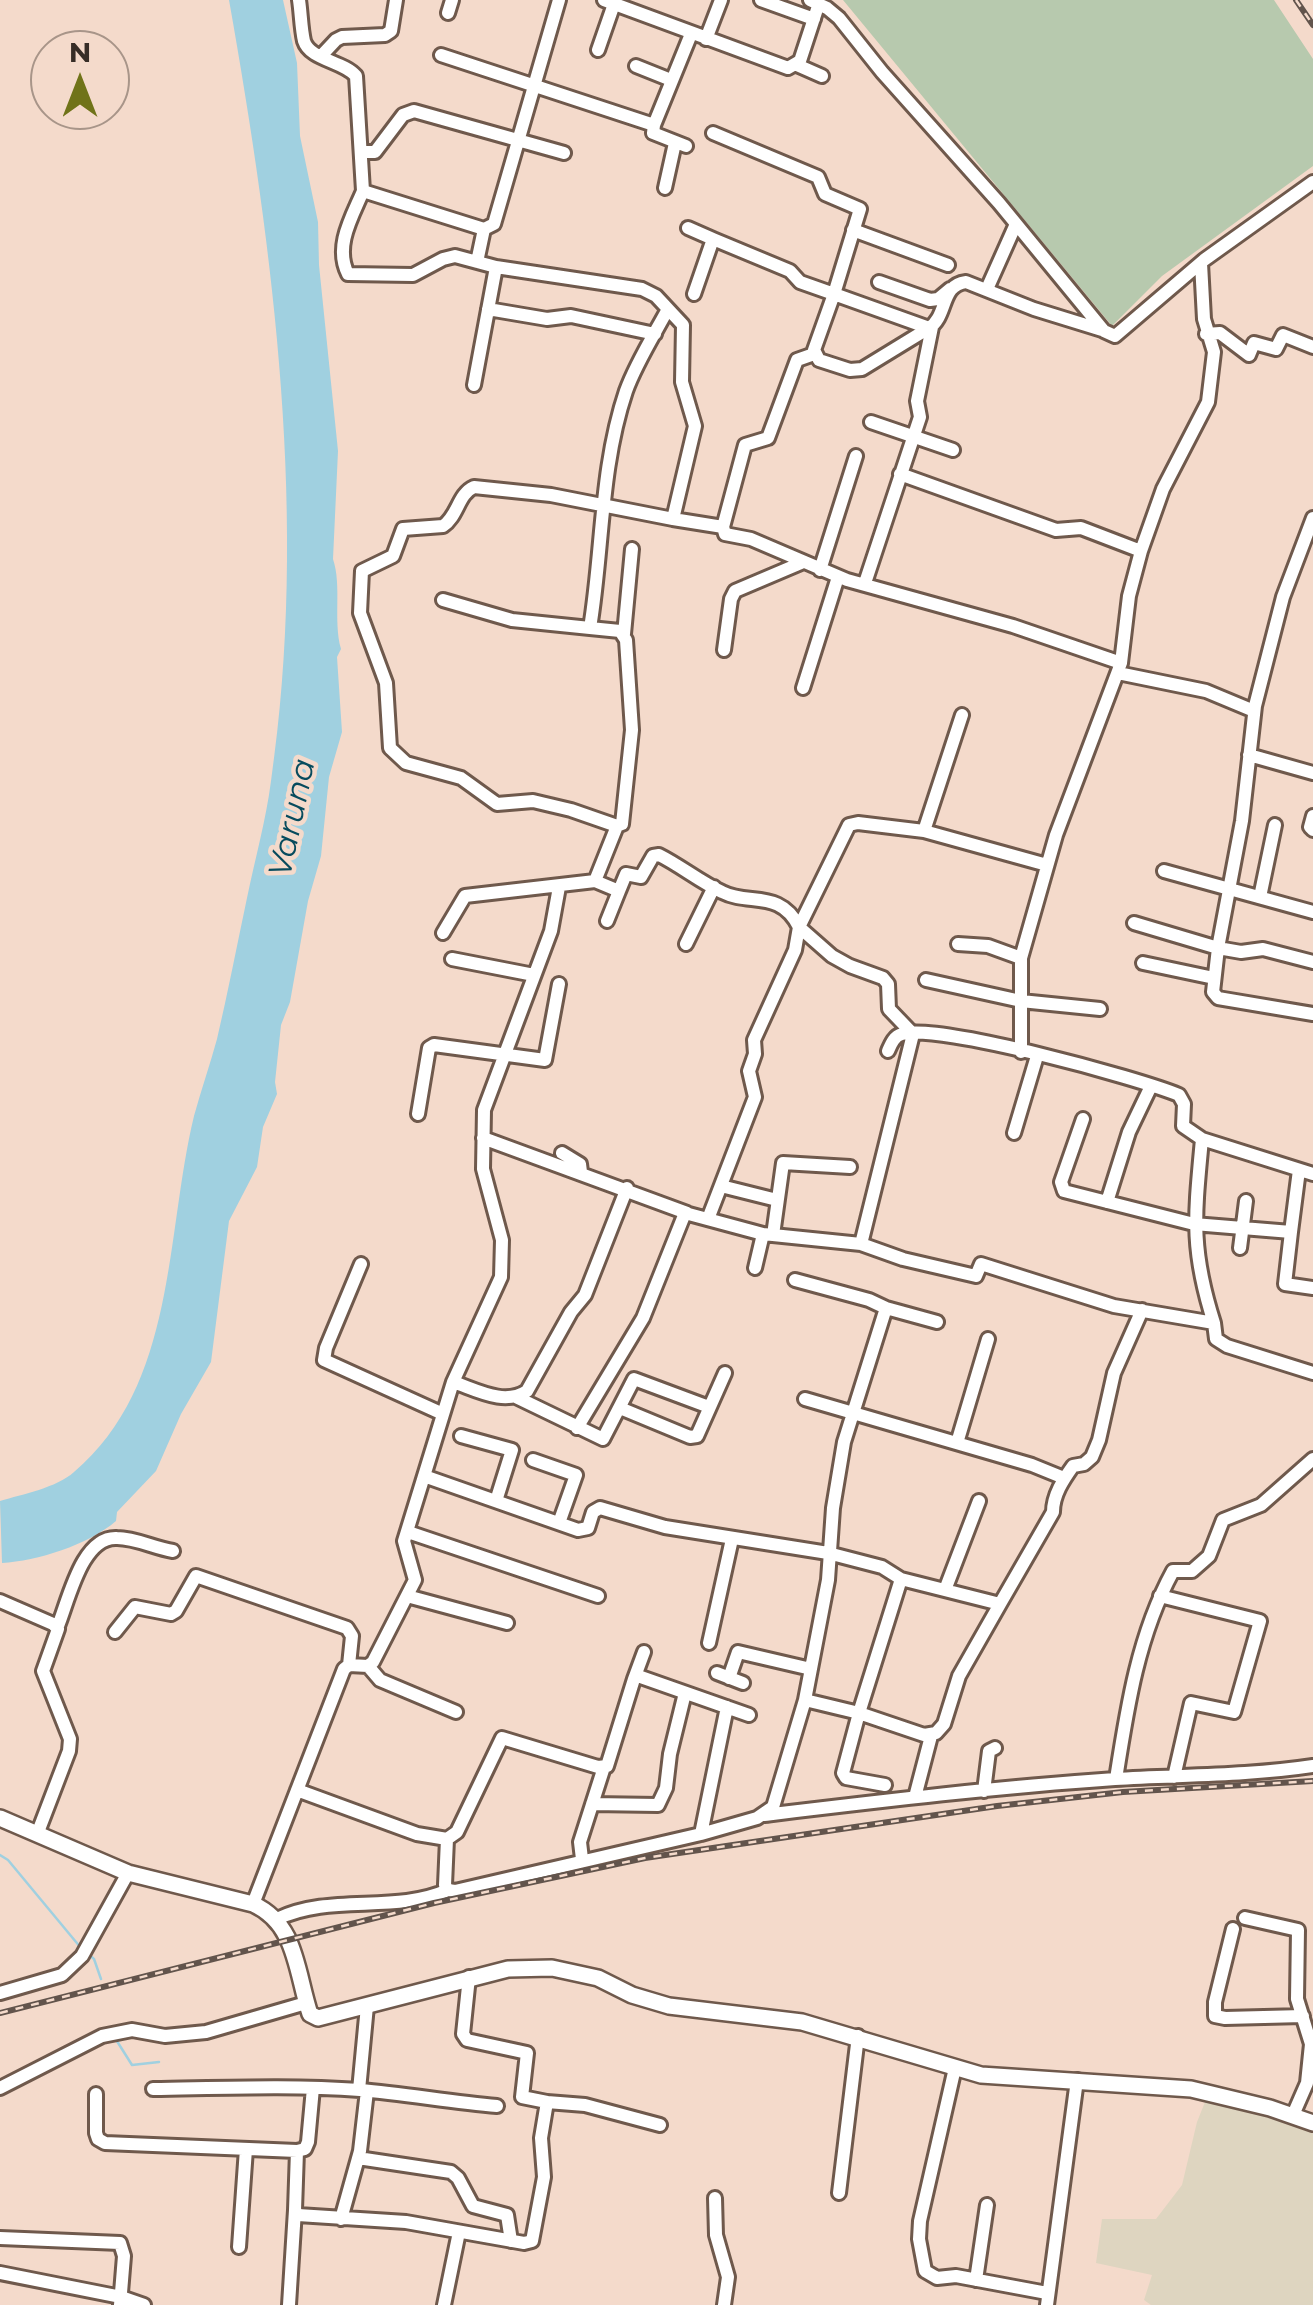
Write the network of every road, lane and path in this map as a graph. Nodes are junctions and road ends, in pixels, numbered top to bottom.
1 (299, 0) edge
2 (396, 0) edge
3 (559, 0) edge
4 (721, 0) edge
5 (761, 0) edge
6 (609, 2) edge
7 (814, 2) edge
8 (814, 19) junction
9 (692, 34) junction
10 (706, 39) junction
11 (598, 50) dead end
12 (442, 55) dead end
13 (321, 56) junction
14 (797, 65) junction
15 (636, 66) dead end
16 (822, 76) dead end
17 (671, 80) junction
18 (532, 85) junction
19 (654, 125) junction
20 (713, 133) dead end
21 (516, 140) junction
22 (362, 152) junction
23 (564, 153) dead end
24 (1313, 182) edge
25 (665, 188) dead end
26 (362, 191) junction
27 (1016, 224) junction
28 (688, 228) dead end
29 (484, 230) junction
30 (853, 230) junction
31 (713, 239) junction
32 (477, 262) junction
33 (1200, 264) junction
34 (948, 265) dead end
35 (496, 267) junction
36 (879, 282) dead end
37 (950, 289) junction
38 (987, 289) junction
39 (694, 294) dead end
40 (834, 294) junction
41 (668, 309) junction
42 (488, 310) junction
43 (930, 328) junction
44 (1104, 331) junction
45 (654, 334) junction
46 (1206, 334) junction
47 (1313, 347) edge
48 (814, 354) junction
49 (474, 385) dead end
50 (871, 422) dead end
51 (913, 436) junction
52 (954, 450) dead end
53 (856, 456) dead end
54 (900, 474) junction
55 (603, 504) junction
56 (673, 518) junction
57 (1313, 518) edge
58 (723, 527) junction
59 (632, 549) dead end
60 (1141, 551) junction
61 (802, 562) junction
62 (820, 570) junction
63 (838, 577) junction
64 (865, 583) junction
65 (443, 600) dead end
66 (590, 628) junction
67 (624, 634) junction
68 (724, 650) dead end
69 (1119, 668) junction
70 (803, 688) dead end
71 (1254, 711) junction
72 (962, 715) dead end
73 (1249, 755) junction
74 (1313, 773) edge
75 (1313, 816) edge
76 (1274, 825) dead end
77 (616, 826) junction
78 (1313, 830) edge
79 (924, 831) junction
80 (1047, 865) junction
81 (1164, 871) dead end
82 (595, 881) junction
83 (559, 887) junction
84 (714, 887) junction
85 (1228, 889) junction
86 (619, 890) junction
87 (1260, 897) junction
88 (1313, 912) edge
89 (606, 921) dead end
90 (1134, 923) dead end
91 (799, 927) junction
92 (443, 933) dead end
93 (686, 944) dead end
94 (958, 944) dead end
95 (1218, 948) junction
96 (452, 958) dead end
97 (1021, 958) junction
98 (1313, 962) edge
99 (1143, 963) dead end
100 (534, 975) junction
101 (1214, 978) junction
102 (926, 980) dead end
103 (559, 984) dead end
104 (1021, 1001) junction
105 (1100, 1009) dead end
106 (1312, 1009) edge
107 (913, 1034) junction
108 (888, 1051) dead end
109 (1021, 1052) junction
110 (504, 1054) junction
111 (1037, 1056) junction
112 (1151, 1086) junction
113 (418, 1114) dead end
114 (1083, 1119) dead end
115 (1014, 1133) dead end
116 (483, 1138) junction
117 (1202, 1139) junction
118 (562, 1153) dead end
119 (850, 1167) dead end
120 (581, 1172) junction
121 (1306, 1172) edge
122 (722, 1186) junction
123 (627, 1188) junction
124 (777, 1200) junction
125 (1246, 1201) dead end
126 (1107, 1202) junction
127 (687, 1213) junction
128 (708, 1219) junction
129 (1194, 1224) junction
130 (1243, 1230) junction
131 (1291, 1232) junction
132 (768, 1234) junction
133 (861, 1244) junction
134 (1240, 1248) dead end
135 (360, 1264) dead end
136 (755, 1268) dead end
137 (795, 1280) dead end
138 (1313, 1288) edge
139 (886, 1308) junction
140 (1142, 1310) junction
141 (937, 1322) dead end
142 (1214, 1323) junction
143 (988, 1338) dead end
144 (724, 1373) dead end
145 (1313, 1373) edge
146 (453, 1382) junction
147 (516, 1398) junction
148 (804, 1399) dead end
149 (709, 1407) junction
150 (620, 1408) junction
151 (854, 1413) junction
152 (443, 1414) junction
153 (577, 1428) junction
154 (461, 1436) dead end
155 (958, 1443) junction
156 (1313, 1459) edge
157 (534, 1460) dead end
158 (424, 1476) junction
159 (1064, 1478) junction
160 (980, 1501) dead end
161 (496, 1502) junction
162 (559, 1523) junction
163 (408, 1532) junction
164 (732, 1538) junction
165 (173, 1551) dead end
166 (828, 1552) junction
167 (901, 1578) junction
168 (945, 1590) junction
169 (407, 1596) junction
170 (598, 1596) dead end
171 (1160, 1596) junction
172 (0, 1602) edge
173 (1000, 1604) junction
174 (506, 1623) dead end
175 (58, 1626) junction
176 (114, 1632) dead end
177 (709, 1642) dead end
178 (644, 1652) dead end
179 (350, 1665) junction
180 (368, 1666) junction
181 (811, 1669) junction
182 (634, 1680) junction
183 (743, 1683) dead end
184 (685, 1694) junction
185 (804, 1700) junction
186 (727, 1707) junction
187 (456, 1712) dead end
188 (859, 1714) junction
189 (750, 1715) dead end
190 (931, 1736) junction
191 (995, 1748) dead end
192 (1313, 1766) edge
193 (604, 1767) junction
194 (1174, 1777) junction
195 (1116, 1779) junction
196 (885, 1786) dead end
197 (297, 1790) junction
198 (984, 1791) junction
199 (915, 1797) junction
200 (592, 1804) junction
201 (764, 1814) junction
202 (0, 1818) edge
203 (38, 1832) junction
204 (700, 1834) junction
205 (447, 1839) junction
206 (582, 1860) junction
207 (128, 1873) junction
208 (448, 1890) junction
209 (253, 1904) junction
210 (1244, 1918) dead end
211 (278, 1919) junction
212 (1233, 1929) dead end
213 (469, 1977) junction
214 (0, 1993) edge
215 (306, 2002) junction
216 (366, 2006) junction
217 (1303, 2016) junction
218 (858, 2036) junction
219 (955, 2068) junction
220 (1077, 2080) junction
221 (0, 2088) edge
222 (313, 2088) junction
223 (153, 2089) dead end
224 (363, 2090) junction
225 (96, 2094) dead end
226 (547, 2102) junction
227 (498, 2106) dead end
228 (1293, 2115) junction
229 (660, 2124) dead end
230 (1313, 2124) edge
231 (246, 2148) junction
232 (297, 2151) junction
233 (358, 2158) junction
234 (839, 2193) dead end
235 (716, 2198) dead end
236 (988, 2204) dead end
237 (295, 2210) junction
238 (341, 2219) junction
239 (459, 2232) junction
240 (0, 2238) edge
241 (512, 2241) junction
242 (239, 2247) dead end
243 (0, 2273) edge
244 (976, 2280) junction
245 (1047, 2299) edge
246 (121, 2301) edge
247 (144, 2305) edge
248 (289, 2305) edge
249 (444, 2305) edge
250 (724, 2305) edge

1 - 13 street
2 - 13 street
3 - 18 street
4 - 10 street
5 - 8 street
6 - 9 street
6 - 11 street
7 - 8 street
7 - 27 street
8 - 14 street
9 - 10 street
9 - 17 street
10 - 14 street
12 - 18 street
13 - 22 street
14 - 16 street
15 - 17 street
17 - 19 street
18 - 19 street
18 - 21 street
19 - 25 street
20 - 30 street
21 - 22 street
21 - 23 street
21 - 29 street
22 - 26 street
24 - 33 street
26 - 29 street
26 - 32 street
27 - 38 street
27 - 44 street
28 - 31 street
29 - 32 street
30 - 34 street
30 - 40 street
31 - 39 street
31 - 40 street
32 - 35 street
33 - 44 street
33 - 46 street
35 - 41 street
35 - 42 street
36 - 37 street
37 - 38 street
37 - 43 street
38 - 44 street
40 - 43 street
40 - 48 street
41 - 45 street
41 - 56 street
42 - 45 street
42 - 49 street
43 - 48 street
43 - 51 street
45 - 55 street
46 - 47 street
46 - 60 street
48 - 58 street
50 - 51 street
51 - 52 street
51 - 54 street
53 - 62 street
54 - 60 street
54 - 64 street
55 - 56 street
55 - 66 street
55 - 77 street
56 - 58 street
57 - 71 street
58 - 61 street
59 - 67 street
60 - 69 street
61 - 62 street
61 - 68 street
62 - 63 street
63 - 64 street
63 - 70 street
64 - 69 street
65 - 66 street
66 - 67 street
67 - 77 street
69 - 71 street
69 - 80 street
71 - 73 street
72 - 79 street
73 - 74 street
73 - 85 street
75 - 78 street
76 - 87 street
77 - 82 street
79 - 80 street
79 - 91 street
80 - 97 street
81 - 85 street
82 - 83 street
82 - 86 street
83 - 92 street
83 - 100 street
84 - 86 street
84 - 91 street
84 - 93 street
85 - 87 street
85 - 95 street
86 - 89 street
87 - 88 street
90 - 95 street
91 - 107 street
91 - 122 street
94 - 97 street
95 - 98 street
95 - 101 street
96 - 100 street
97 - 104 street
99 - 101 street
100 - 110 street
101 - 106 street
102 - 104 street
103 - 110 street
104 - 105 street
104 - 109 street
107 - 108 street
107 - 109 street
107 - 133 street
109 - 111 street
110 - 113 street
110 - 116 street
111 - 112 street
111 - 115 street
112 - 117 street
112 - 126 street
114 - 126 street
116 - 120 street
116 - 146 street
117 - 121 street
117 - 129 street
118 - 120 street
119 - 124 street
120 - 123 street
121 - 131 street
122 - 124 street
122 - 128 street
123 - 127 street
123 - 147 street
124 - 132 street
125 - 130 street
126 - 129 street
127 - 128 street
127 - 153 street
128 - 132 street
129 - 130 street
129 - 142 street
130 - 131 street
130 - 134 street
131 - 138 street
132 - 133 street
132 - 136 street
133 - 140 street
135 - 152 street
137 - 139 street
139 - 141 street
139 - 151 street
140 - 142 street
140 - 159 street
142 - 145 street
143 - 155 street
144 - 149 street
146 - 147 street
146 - 152 street
147 - 153 street
148 - 151 street
149 - 150 street
149 - 150 street
150 - 153 street
151 - 155 street
151 - 166 street
152 - 158 street
154 - 161 street
155 - 159 street
156 - 171 street
157 - 162 street
158 - 161 street
158 - 163 street
159 - 173 street
160 - 168 street
161 - 162 street
162 - 164 street
163 - 169 street
163 - 170 street
164 - 166 street
164 - 177 street
165 - 175 street
166 - 167 street
166 - 181 street
167 - 168 street
167 - 188 street
168 - 173 street
169 - 174 street
169 - 180 street
171 - 194 street
171 - 195 street
172 - 175 street
173 - 190 street
175 - 203 street
176 - 179 street
178 - 182 street
179 - 180 street
179 - 197 street
180 - 187 street
181 - 183 street
181 - 185 street
182 - 184 street
182 - 193 street
184 - 186 street
184 - 200 street
185 - 188 street
185 - 201 street
186 - 189 street
186 - 204 street
188 - 190 street
188 - 196 street
190 - 199 street
191 - 198 street
192 - 194 street
193 - 200 street
193 - 205 street
194 - 195 street
195 - 198 street
197 - 205 street
197 - 209 street
198 - 199 street
199 - 201 street
200 - 206 street
201 - 204 street
202 - 203 street
203 - 207 street
204 - 206 street
205 - 208 street
206 - 208 street
207 - 209 street
207 - 214 street
208 - 211 street
209 - 211 street
210 - 217 street
211 - 215 street
212 - 217 street
213 - 216 street
213 - 218 street
213 - 226 street
215 - 216 street
215 - 221 street
216 - 224 street
217 - 228 street
218 - 219 street
218 - 234 street
219 - 220 street
219 - 244 street
220 - 228 street
220 - 245 street
222 - 223 street
222 - 224 street
222 - 232 street
224 - 227 street
224 - 233 street
225 - 231 street
226 - 229 street
226 - 241 street
228 - 230 street
231 - 232 street
231 - 242 street
232 - 237 street
233 - 238 street
233 - 241 street
235 - 250 street
236 - 244 street
237 - 238 street
237 - 248 street
238 - 239 street
239 - 241 street
239 - 249 street
240 - 246 street
243 - 246 street
244 - 245 street
246 - 247 street

